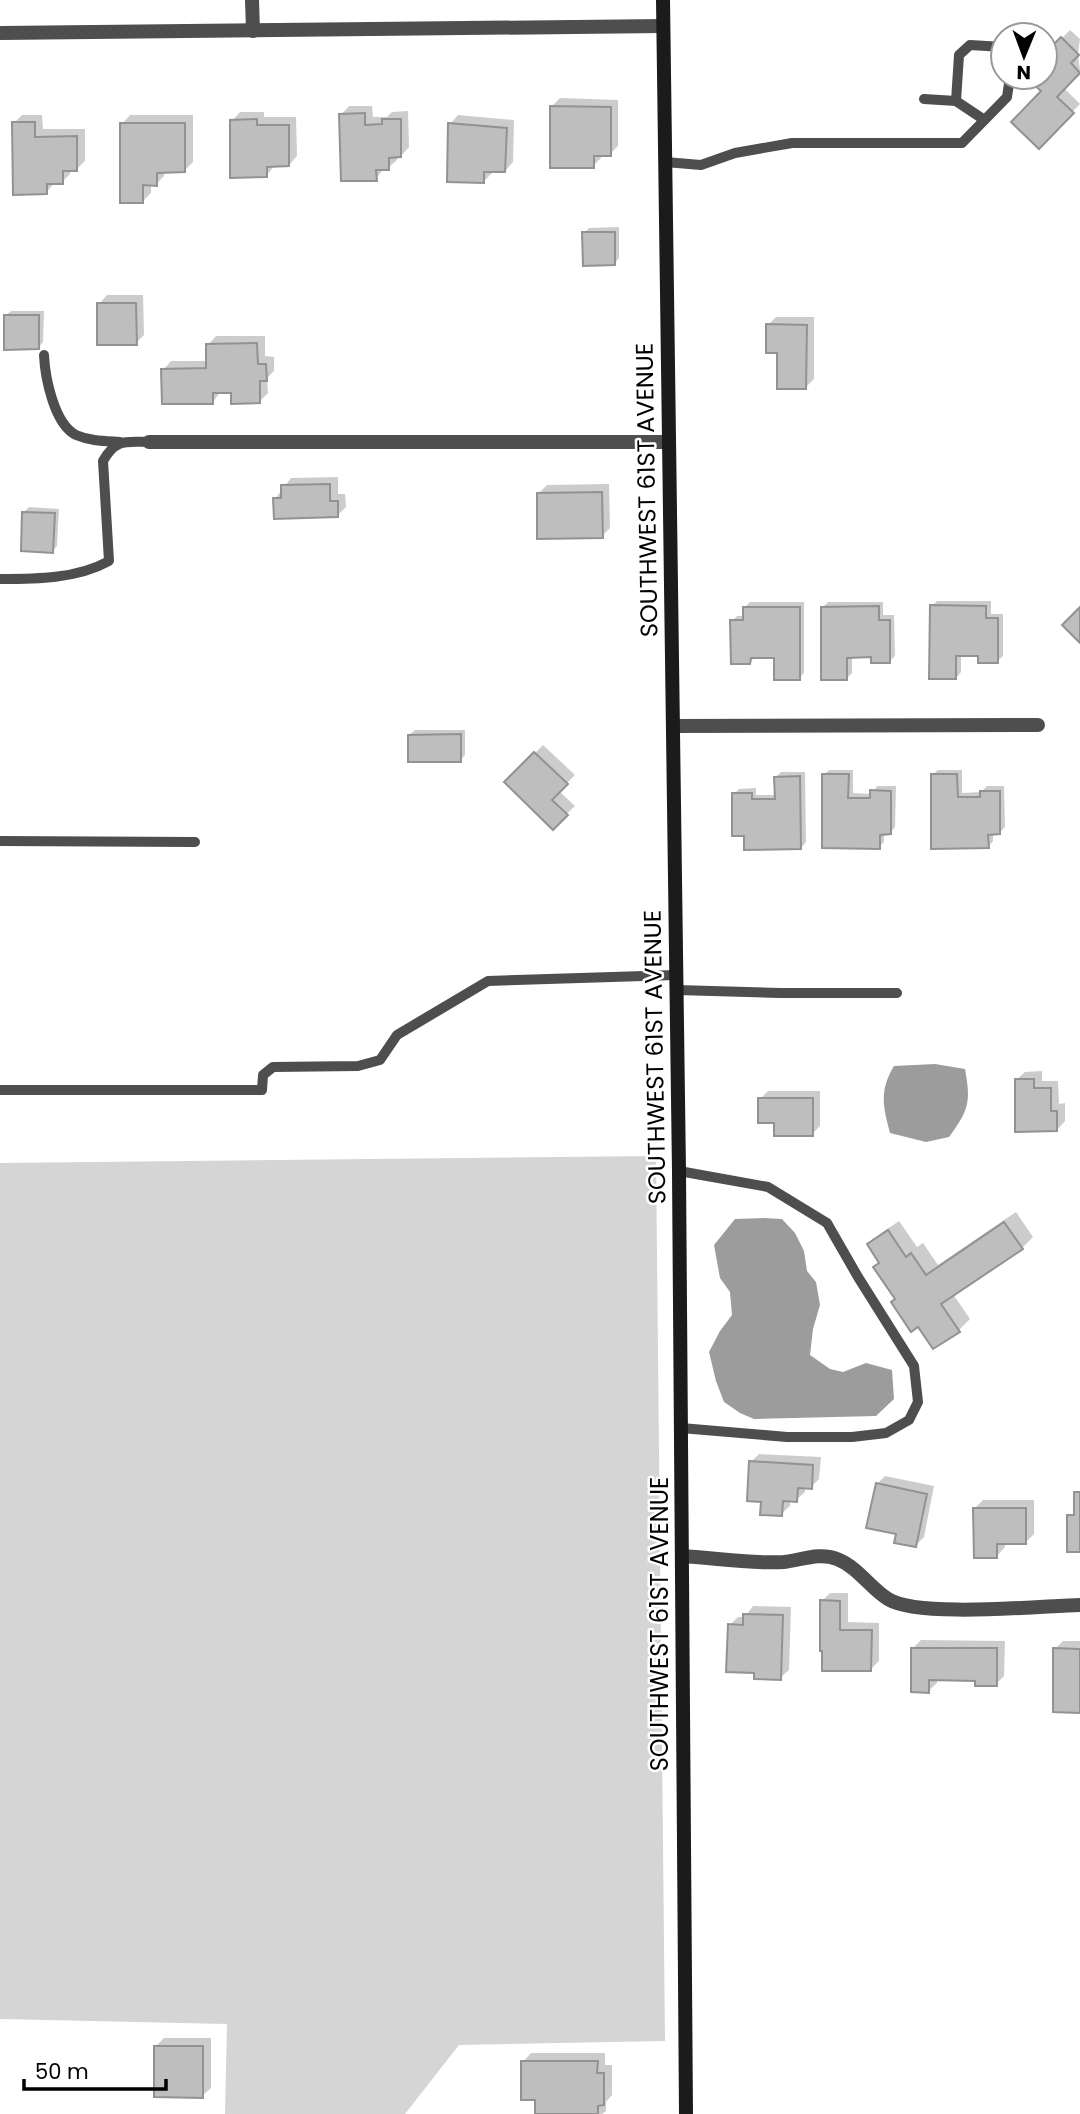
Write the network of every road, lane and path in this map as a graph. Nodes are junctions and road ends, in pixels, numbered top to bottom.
1 (252, 0) edge
2 (663, 0) edge
3 (663, 26) junction
4 (253, 31) junction
5 (0, 33) edge
6 (989, 47) edge
7 (1008, 91) edge
8 (924, 99) dead end
9 (956, 101) junction
10 (983, 119) junction
11 (665, 162) junction
12 (44, 355) dead end
13 (120, 442) junction
14 (149, 442) joint
15 (669, 442) junction
16 (0, 579) edge
17 (1038, 725) dead end
18 (673, 726) junction
19 (0, 842) edge
20 (195, 842) dead end
21 (676, 975) junction
22 (677, 990) junction
23 (897, 993) dead end
24 (0, 1090) edge
25 (679, 1171) junction
26 (681, 1428) junction
27 (682, 1556) junction
28 (1080, 1605) edge
29 (686, 2114) edge

1 - 4 street
2 - 3 street, SOUTHWEST 61ST AVENUE
3 - 4 street
3 - 11 street, SOUTHWEST 61ST AVENUE
4 - 5 street
6 - 9 lane
7 - 10 lane
8 - 9 lane
9 - 10 lane
10 - 11 lane
11 - 15 street, SOUTHWEST 61ST AVENUE
12 - 13 lane
13 - 14 lane
13 - 16 lane
14 - 15 street
15 - 18 street, SOUTHWEST 61ST AVENUE
17 - 18 street
18 - 21 street, SOUTHWEST 61ST AVENUE
19 - 20 lane
21 - 22 street, SOUTHWEST 61ST AVENUE
21 - 24 lane
22 - 23 lane
22 - 25 street, SOUTHWEST 61ST AVENUE
25 - 26 street, SOUTHWEST 61ST AVENUE
25 - 26 lane
26 - 27 street, SOUTHWEST 61ST AVENUE
27 - 28 street
27 - 29 street, SOUTHWEST 61ST AVENUE

